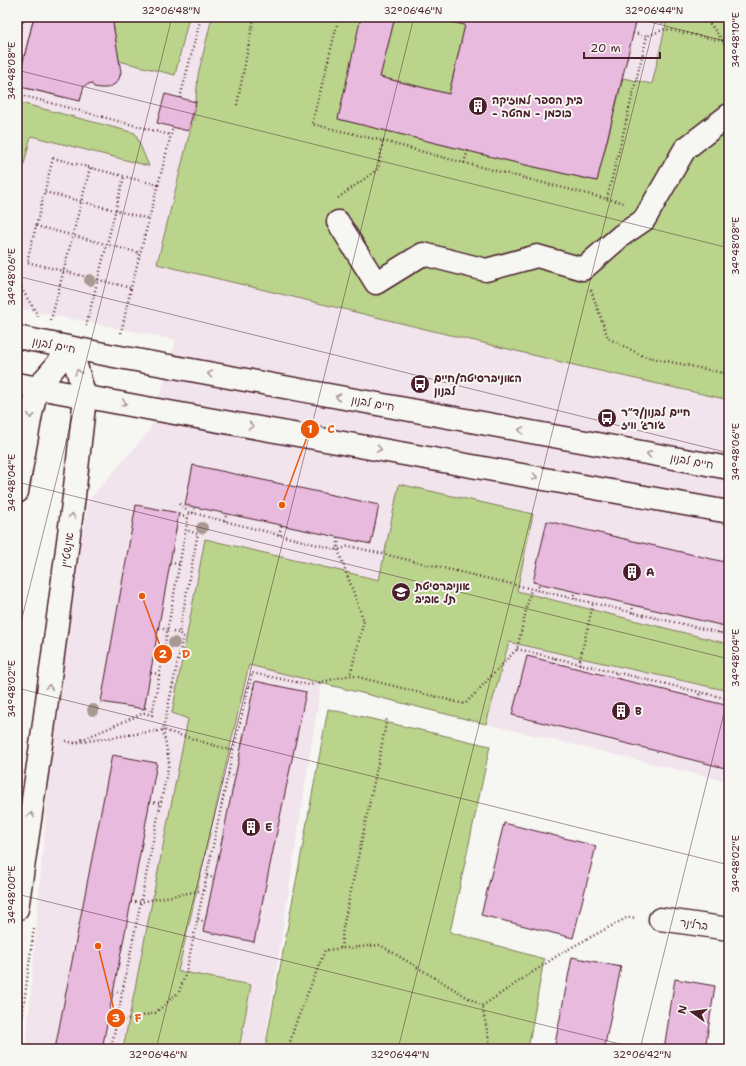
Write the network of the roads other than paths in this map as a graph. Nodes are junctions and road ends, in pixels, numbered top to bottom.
1 (729, 114) edge
2 (338, 222) road end
3 (17, 337) edge
4 (71, 348) junction
5 (27, 386) edge
6 (85, 397) junction
7 (17, 463) edge
8 (729, 468) edge
9 (17, 492) edge
10 (729, 512) edge
11 (17, 909) edge
12 (660, 919) road end
13 (729, 929) edge

1 - 2 main road
3 - 4 main road, חיים לבנון
4 - 5 main road
6 -> 4 main road, אינשטיין
8 -> 4 main road, חיים לבנון
5 - 6 main road
5 -> 9 main road
6 -> 10 main road
11 -> 6 main road, אינשטיין
7 - 9 main road
12 - 13 main road, ברלינר

